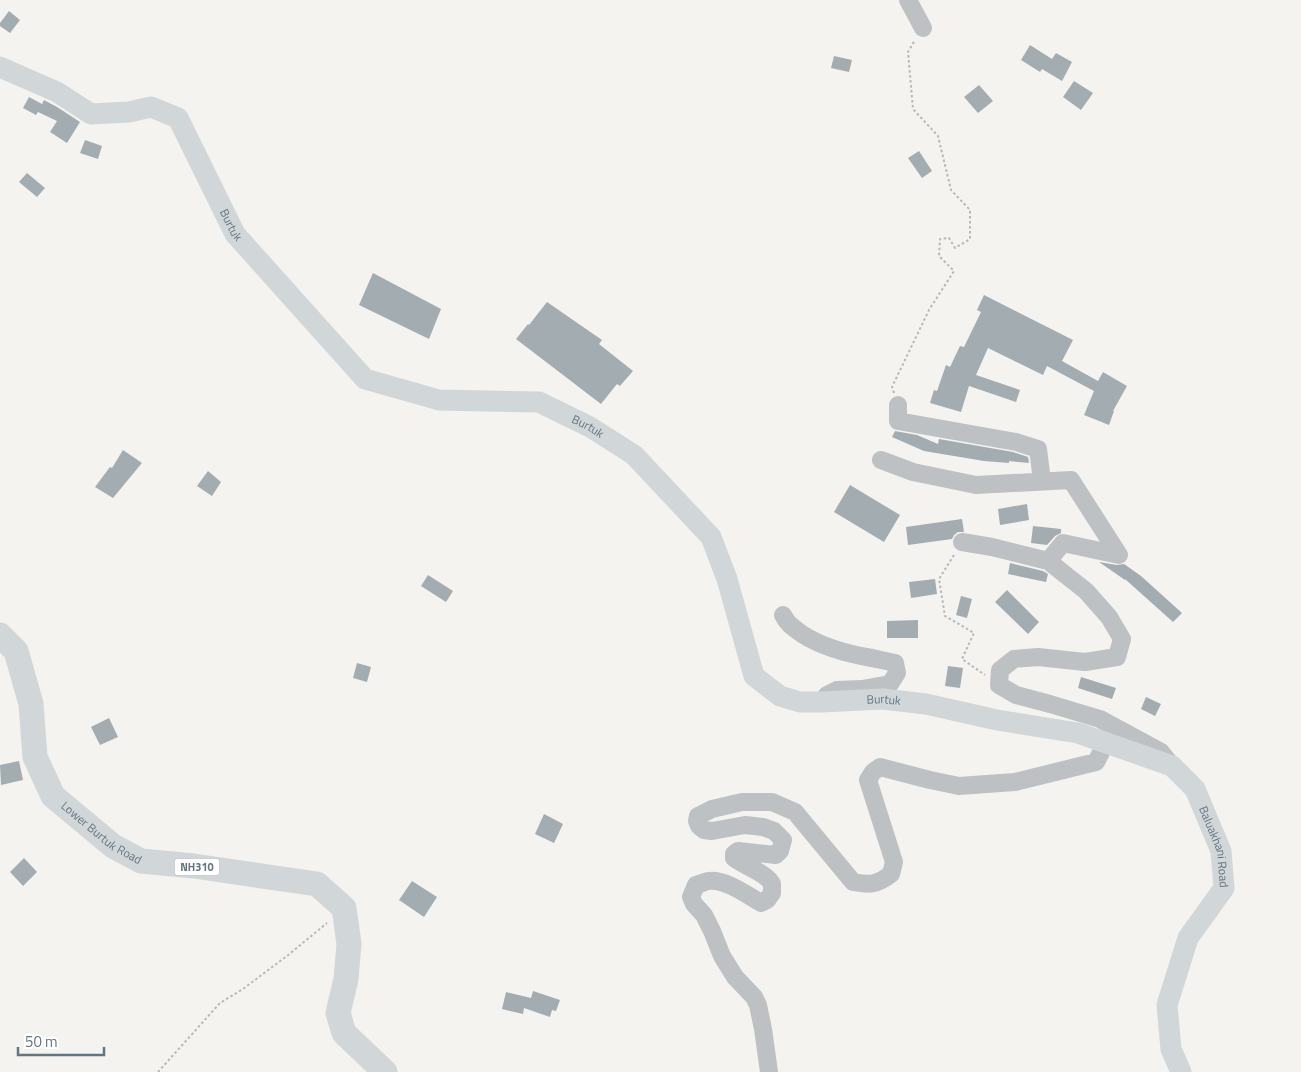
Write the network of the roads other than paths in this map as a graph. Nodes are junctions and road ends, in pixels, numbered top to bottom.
1 (908, 0) edge
2 (923, 28) road end
3 (0, 67) edge
4 (898, 405) road end
5 (881, 460) dead end
6 (1042, 481) junction
7 (962, 542) road end
8 (1048, 561) junction
9 (784, 615) dead end
10 (0, 635) edge
11 (822, 702) junction
12 (1106, 743) junction
13 (1172, 766) junction
14 (1184, 1071) edge
15 (385, 1072) edge
16 (769, 1072) edge

1 - 2 street
3 - 11 main road, Burtuk
4 - 6 street
5 - 6 street
6 - 8 street
7 - 8 street
8 - 13 street
9 - 11 street
10 - 15 highway, Lower Burtuk Road / NH310
11 - 12 main road, Burtuk
12 - 13 main road, Burtuk
12 - 16 street
13 - 14 main road, Baluakhani Road

